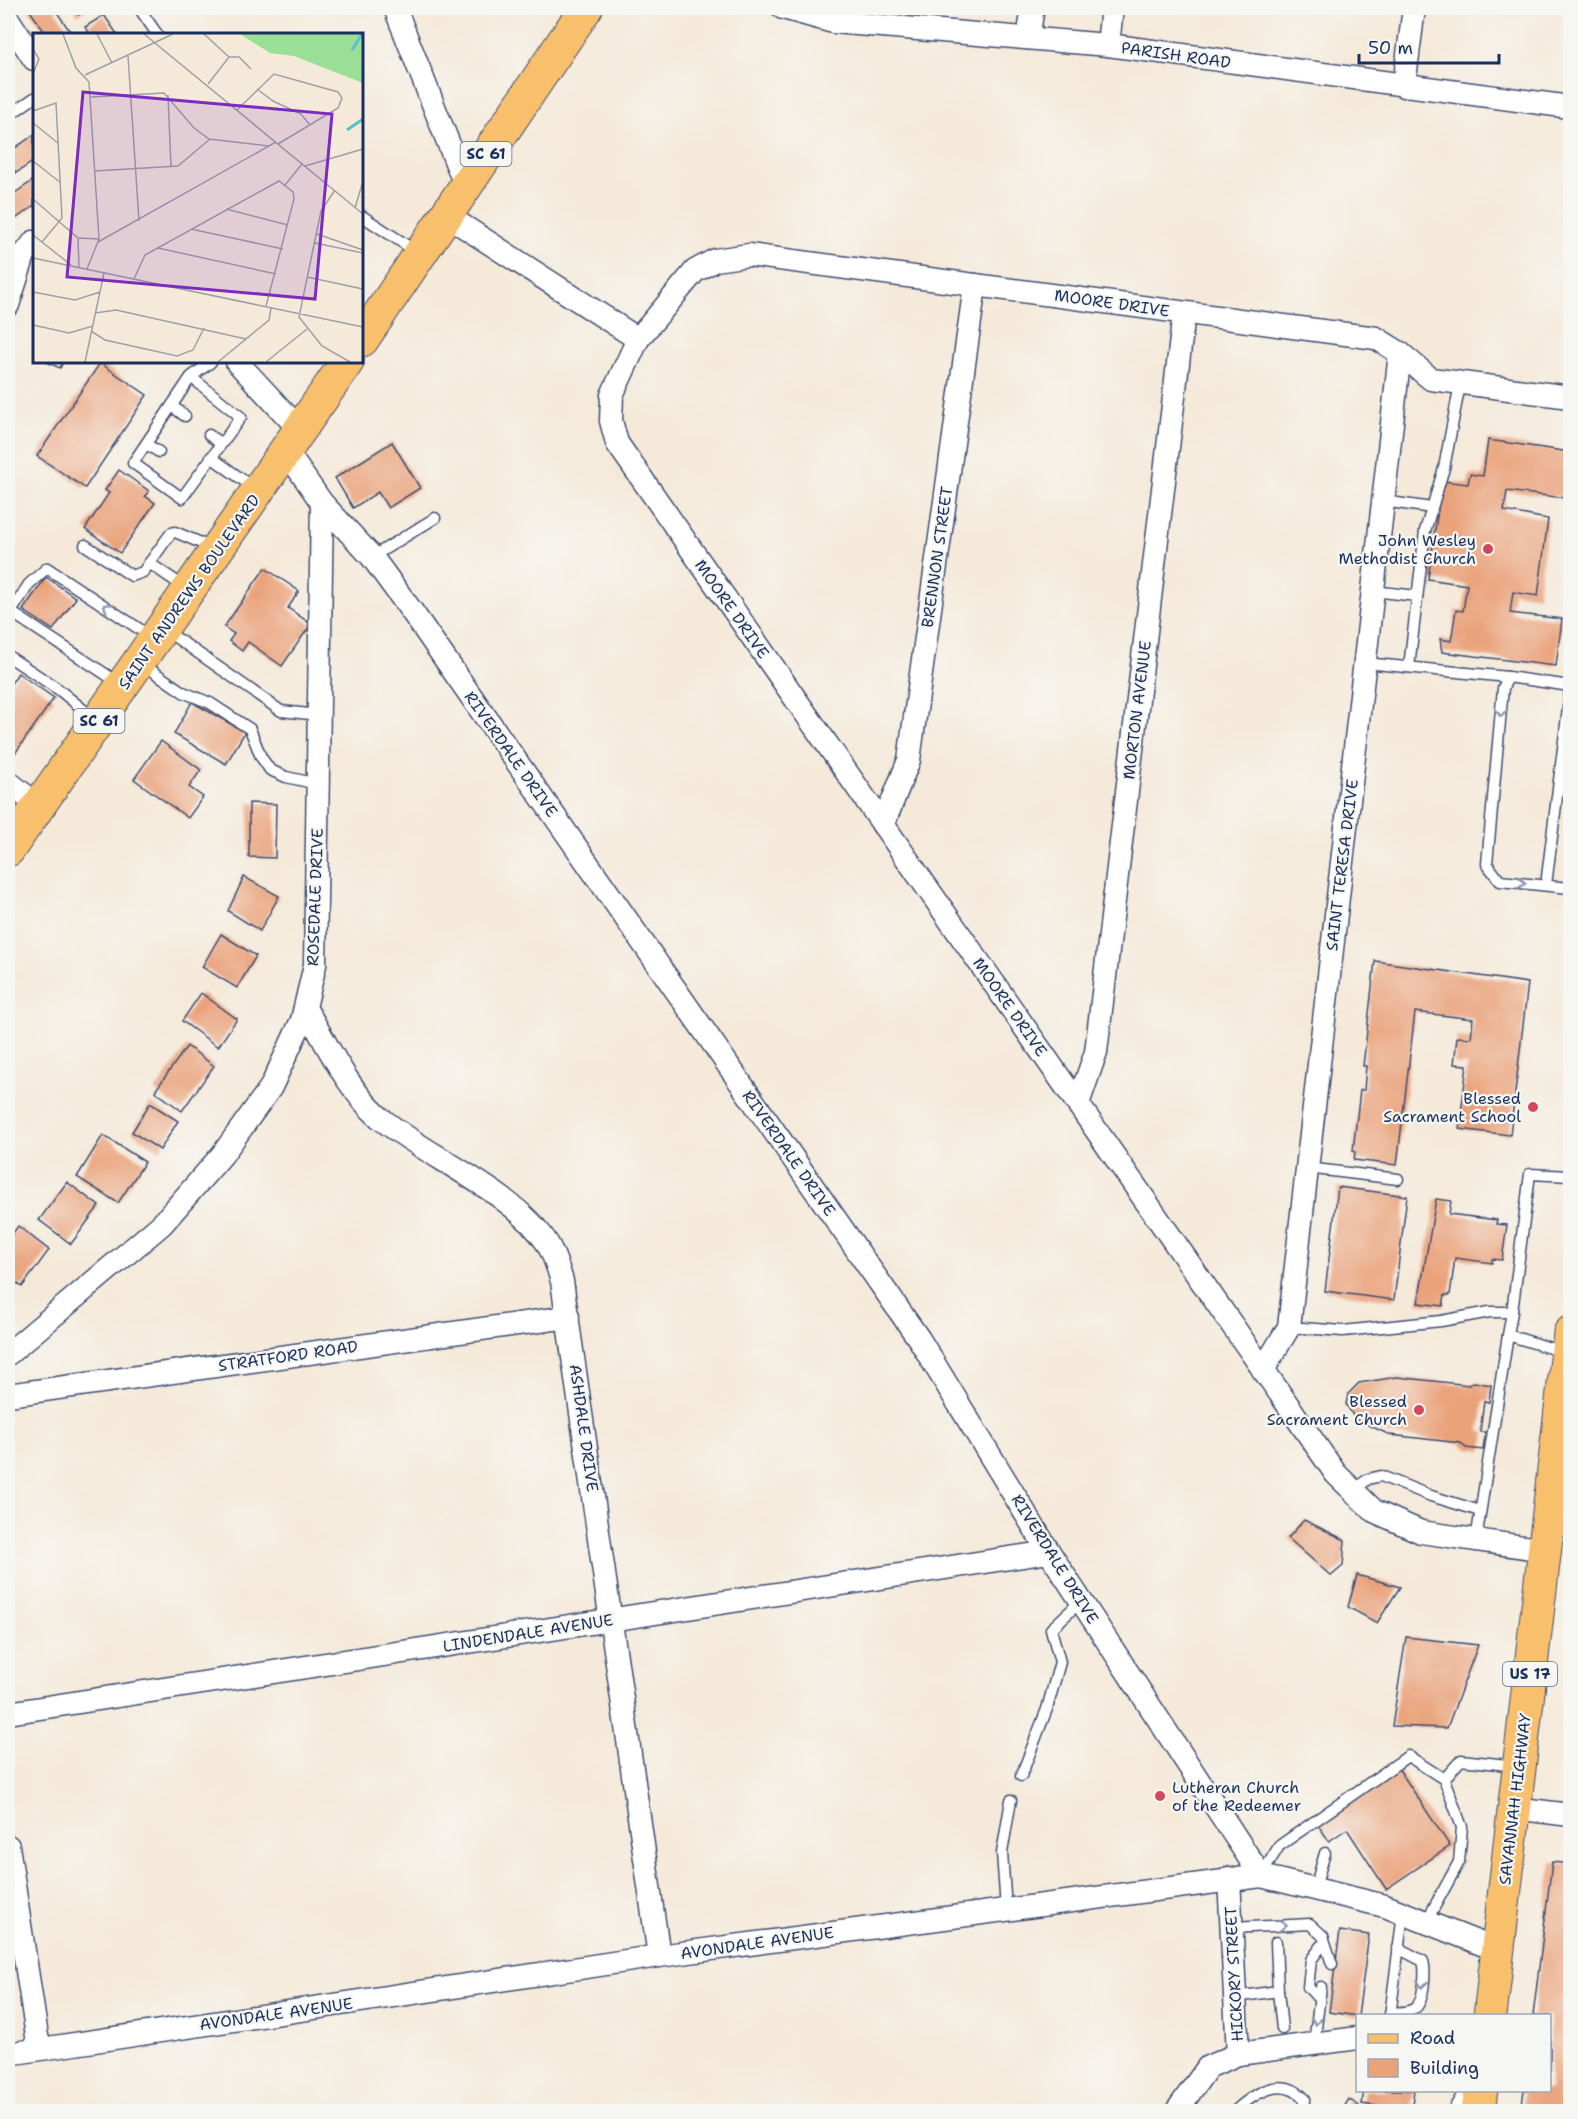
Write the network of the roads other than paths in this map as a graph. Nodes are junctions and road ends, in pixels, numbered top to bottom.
1 (139, 8) edge
2 (395, 8) edge
3 (585, 8) edge
4 (783, 8) edge
5 (1033, 8) edge
6 (1112, 8) edge
7 (1414, 8) edge
8 (8, 19) edge
9 (156, 33) edge
10 (1028, 38) junction
11 (1108, 45) junction
12 (33, 57) edge
13 (1404, 86) junction
14 (33, 99) edge
15 (1570, 107) edge
16 (8, 116) edge
17 (465, 185) junction
18 (446, 215) junction
19 (363, 217) edge
20 (33, 243) edge
21 (420, 254) junction
22 (14, 266) edge
23 (975, 285) junction
24 (8, 305) edge
25 (1184, 313) junction
26 (363, 339) edge
27 (638, 339) junction
28 (1400, 353) junction
29 (211, 363) edge
30 (238, 363) edge
31 (346, 363) edge
32 (191, 377) junction
33 (1460, 384) junction
34 (1570, 398) edge
35 (172, 406) junction
36 (185, 416) dead end
37 (209, 435) dead end
38 (293, 441) junction
39 (146, 444) junction
40 (221, 444) junction
41 (159, 452) dead end
42 (211, 458) junction
43 (186, 470) dead end
44 (196, 478) junction
45 (258, 491) junction
46 (1383, 501) junction
47 (322, 503) junction
48 (1432, 508) junction
49 (435, 518) dead end
50 (85, 545) dead end
51 (218, 549) junction
52 (372, 556) junction
53 (149, 563) junction
54 (189, 591) junction
55 (1373, 591) junction
56 (1417, 596) junction
57 (146, 654) junction
58 (8, 656) edge
59 (1365, 663) junction
60 (1408, 667) junction
61 (1508, 677) junction
62 (1570, 686) edge
63 (1570, 692) edge
64 (319, 715) junction
65 (98, 722) junction
66 (8, 782) edge
67 (318, 784) junction
68 (39, 807) junction
69 (883, 825) junction
70 (8, 850) edge
71 (1546, 885) junction
72 (1570, 888) edge
73 (305, 1008) junction
74 (1078, 1104) junction
75 (1307, 1168) junction
76 (1570, 1176) edge
77 (1398, 1179) dead end
78 (1512, 1312) junction
79 (567, 1317) junction
80 (1289, 1327) junction
81 (1508, 1335) junction
82 (1569, 1343) edge
83 (8, 1353) edge
84 (1263, 1370) junction
85 (8, 1395) edge
86 (1353, 1491) junction
87 (1480, 1511) junction
88 (1476, 1540) junction
89 (1545, 1550) junction
90 (1049, 1552) junction
91 (1081, 1601) junction
92 (612, 1620) junction
93 (8, 1713) edge
94 (1519, 1766) junction
95 (1021, 1776) dead end
96 (1444, 1779) junction
97 (1011, 1800) dead end
98 (1514, 1809) junction
99 (1570, 1815) edge
100 (8, 1846) edge
101 (1325, 1853) dead end
102 (1261, 1876) junction
103 (1229, 1878) junction
104 (1315, 1887) junction
105 (1006, 1909) junction
106 (1402, 1913) junction
107 (1426, 1922) junction
108 (1232, 1928) junction
109 (1276, 1942) dead end
110 (1323, 1943) junction
111 (1398, 1948) junction
112 (1497, 1950) junction
113 (659, 1956) junction
114 (1328, 1964) dead end
115 (1325, 1987) dead end
116 (1278, 1991) junction
117 (1235, 1997) junction
118 (1319, 1999) junction
119 (1390, 2014) edge
120 (1490, 2014) edge
121 (1281, 2030) dead end
122 (1356, 2038) edge
123 (1314, 2044) junction
124 (39, 2049) junction
125 (1238, 2054) junction
126 (8, 2055) edge
127 (1471, 2092) edge
128 (1481, 2092) edge
129 (1176, 2111) edge
130 (1234, 2112) edge
131 (1304, 2112) edge
132 (1459, 2112) edge
133 (1478, 2112) edge

1 - 9 lane
2 - 17 street
3 - 17 main road, SC 61
4 - 10 street, PARISH ROAD
5 - 10 street
6 - 11 street
7 - 13 street
8 - 12 street
10 - 11 street, PARISH ROAD
11 - 13 street, PARISH ROAD
13 - 15 street, PARISH ROAD
14 - 16 lane
17 - 18 main road, SC 61
18 - 21 main road, SC 61
18 - 27 street
19 - 21 lane
20 - 22 street
21 - 26 main road, SC 61
22 - 24 street
23 - 25 street, MOORE DRIVE
23 - 27 street, MOORE DRIVE
23 - 69 street, BRENNON STREET
25 - 28 street, MOORE DRIVE
25 - 74 street, MORTON AVENUE
27 - 69 street, MOORE DRIVE
28 - 33 street, MOORE DRIVE
28 - 46 street, SAINT TERESA DRIVE
29 - 32 lane
30 - 38 street, RIVERDALE DRIVE
31 - 38 main road, SAINT ANDREWS BOULEVARD / SC 61
32 - 35 lane
32 - 40 lane
33 - 34 street, MOORE DRIVE
33 - 48 lane
35 - 36 lane
35 - 39 lane
37 - 40 lane
38 - 45 main road, SAINT ANDREWS BOULEVARD / SC 61
38 - 47 street, RIVERDALE DRIVE
39 - 41 lane
39 - 44 lane
40 - 42 lane
42 - 44 lane
42 - 45 lane
43 - 44 lane
45 - 51 main road, SAINT ANDREWS BOULEVARD / SC 61
46 - 48 lane
46 - 55 street, SAINT TERESA DRIVE
47 - 52 street, RIVERDALE DRIVE
47 - 64 street, ROSEDALE DRIVE
48 - 56 lane
49 - 52 lane
50 - 53 lane
51 - 53 lane
51 - 54 main road, SAINT ANDREWS BOULEVARD / SC 61
52 - 90 street, RIVERDALE DRIVE
53 - 54 lane
54 - 57 main road, SAINT ANDREWS BOULEVARD / SC 61
55 - 56 lane
55 - 59 street, SAINT TERESA DRIVE
56 - 60 lane
57 -> 57 lane
57 - 64 lane
57 - 65 main road, SAINT ANDREWS BOULEVARD / SC 61
57 - 67 lane
58 - 65 lane
59 - 60 lane
59 - 75 street, SAINT TERESA DRIVE
60 - 61 lane
61 - 62 lane
61 -> 71 lane
63 - 71 lane
64 - 67 street, ROSEDALE DRIVE
65 - 68 main road, SAINT ANDREWS BOULEVARD / SC 61
66 - 68 street
67 - 73 street, ROSEDALE DRIVE
68 - 70 main road, SAINT ANDREWS BOULEVARD / SC 61
69 - 74 street, MOORE DRIVE
71 - 72 lane
73 - 79 street, ASHDALE DRIVE
73 - 83 street, ROSEDALE DRIVE
74 - 84 street, MOORE DRIVE
75 - 77 lane
75 - 80 street, SAINT TERESA DRIVE
76 - 78 lane
78 - 80 lane
78 - 81 lane
79 - 85 street, STRATFORD ROAD
79 - 92 street, ASHDALE DRIVE
80 - 84 street, SAINT TERESA DRIVE
81 - 82 lane
81 - 87 lane
82 - 89 main road, SAVANNAH HIGHWAY / US 17
84 - 86 street, MOORE DRIVE
86 - 87 lane
86 - 88 street, MOORE DRIVE
87 - 88 lane
88 - 89 street, MOORE DRIVE
89 - 94 main road, SAVANNAH HIGHWAY / US 17
90 - 91 street, RIVERDALE DRIVE
90 - 92 street, LINDENDALE AVENUE
91 - 95 lane
91 - 102 street, RIVERDALE DRIVE
92 - 93 street, LINDENDALE AVENUE
92 - 113 street, ASHDALE DRIVE
94 - 96 lane
94 - 98 main road, SAVANNAH HIGHWAY / US 17
96 - 102 lane
96 - 107 lane
97 - 105 lane
98 - 99 street
98 - 112 main road, SAVANNAH HIGHWAY / US 17
100 - 124 street
101 - 104 lane
102 - 103 street, AVONDALE AVENUE
102 - 104 street, AVONDALE AVENUE
103 - 105 street, AVONDALE AVENUE
103 - 108 street, HICKORY STREET
104 - 106 street, AVONDALE AVENUE
105 - 113 street, AVONDALE AVENUE
106 - 107 street, AVONDALE AVENUE
106 - 111 lane
107 - 112 street, AVONDALE AVENUE
108 -> 110 lane
108 - 117 street, HICKORY STREET
109 - 116 lane
110 - 114 lane
110 - 118 lane
111 - 119 lane
111 -> 119 lane
112 - 120 main road, SAVANNAH HIGHWAY / US 17
113 - 124 street, AVONDALE AVENUE
115 - 118 lane
116 - 117 lane
116 - 121 lane
117 - 125 street, HICKORY STREET
118 -> 123 lane
122 - 123 street
123 - 125 street
124 - 126 street, AVONDALE AVENUE
125 - 129 street, HICKORY STREET
127 - 132 street
128 - 133 main road
130 - 131 lane

